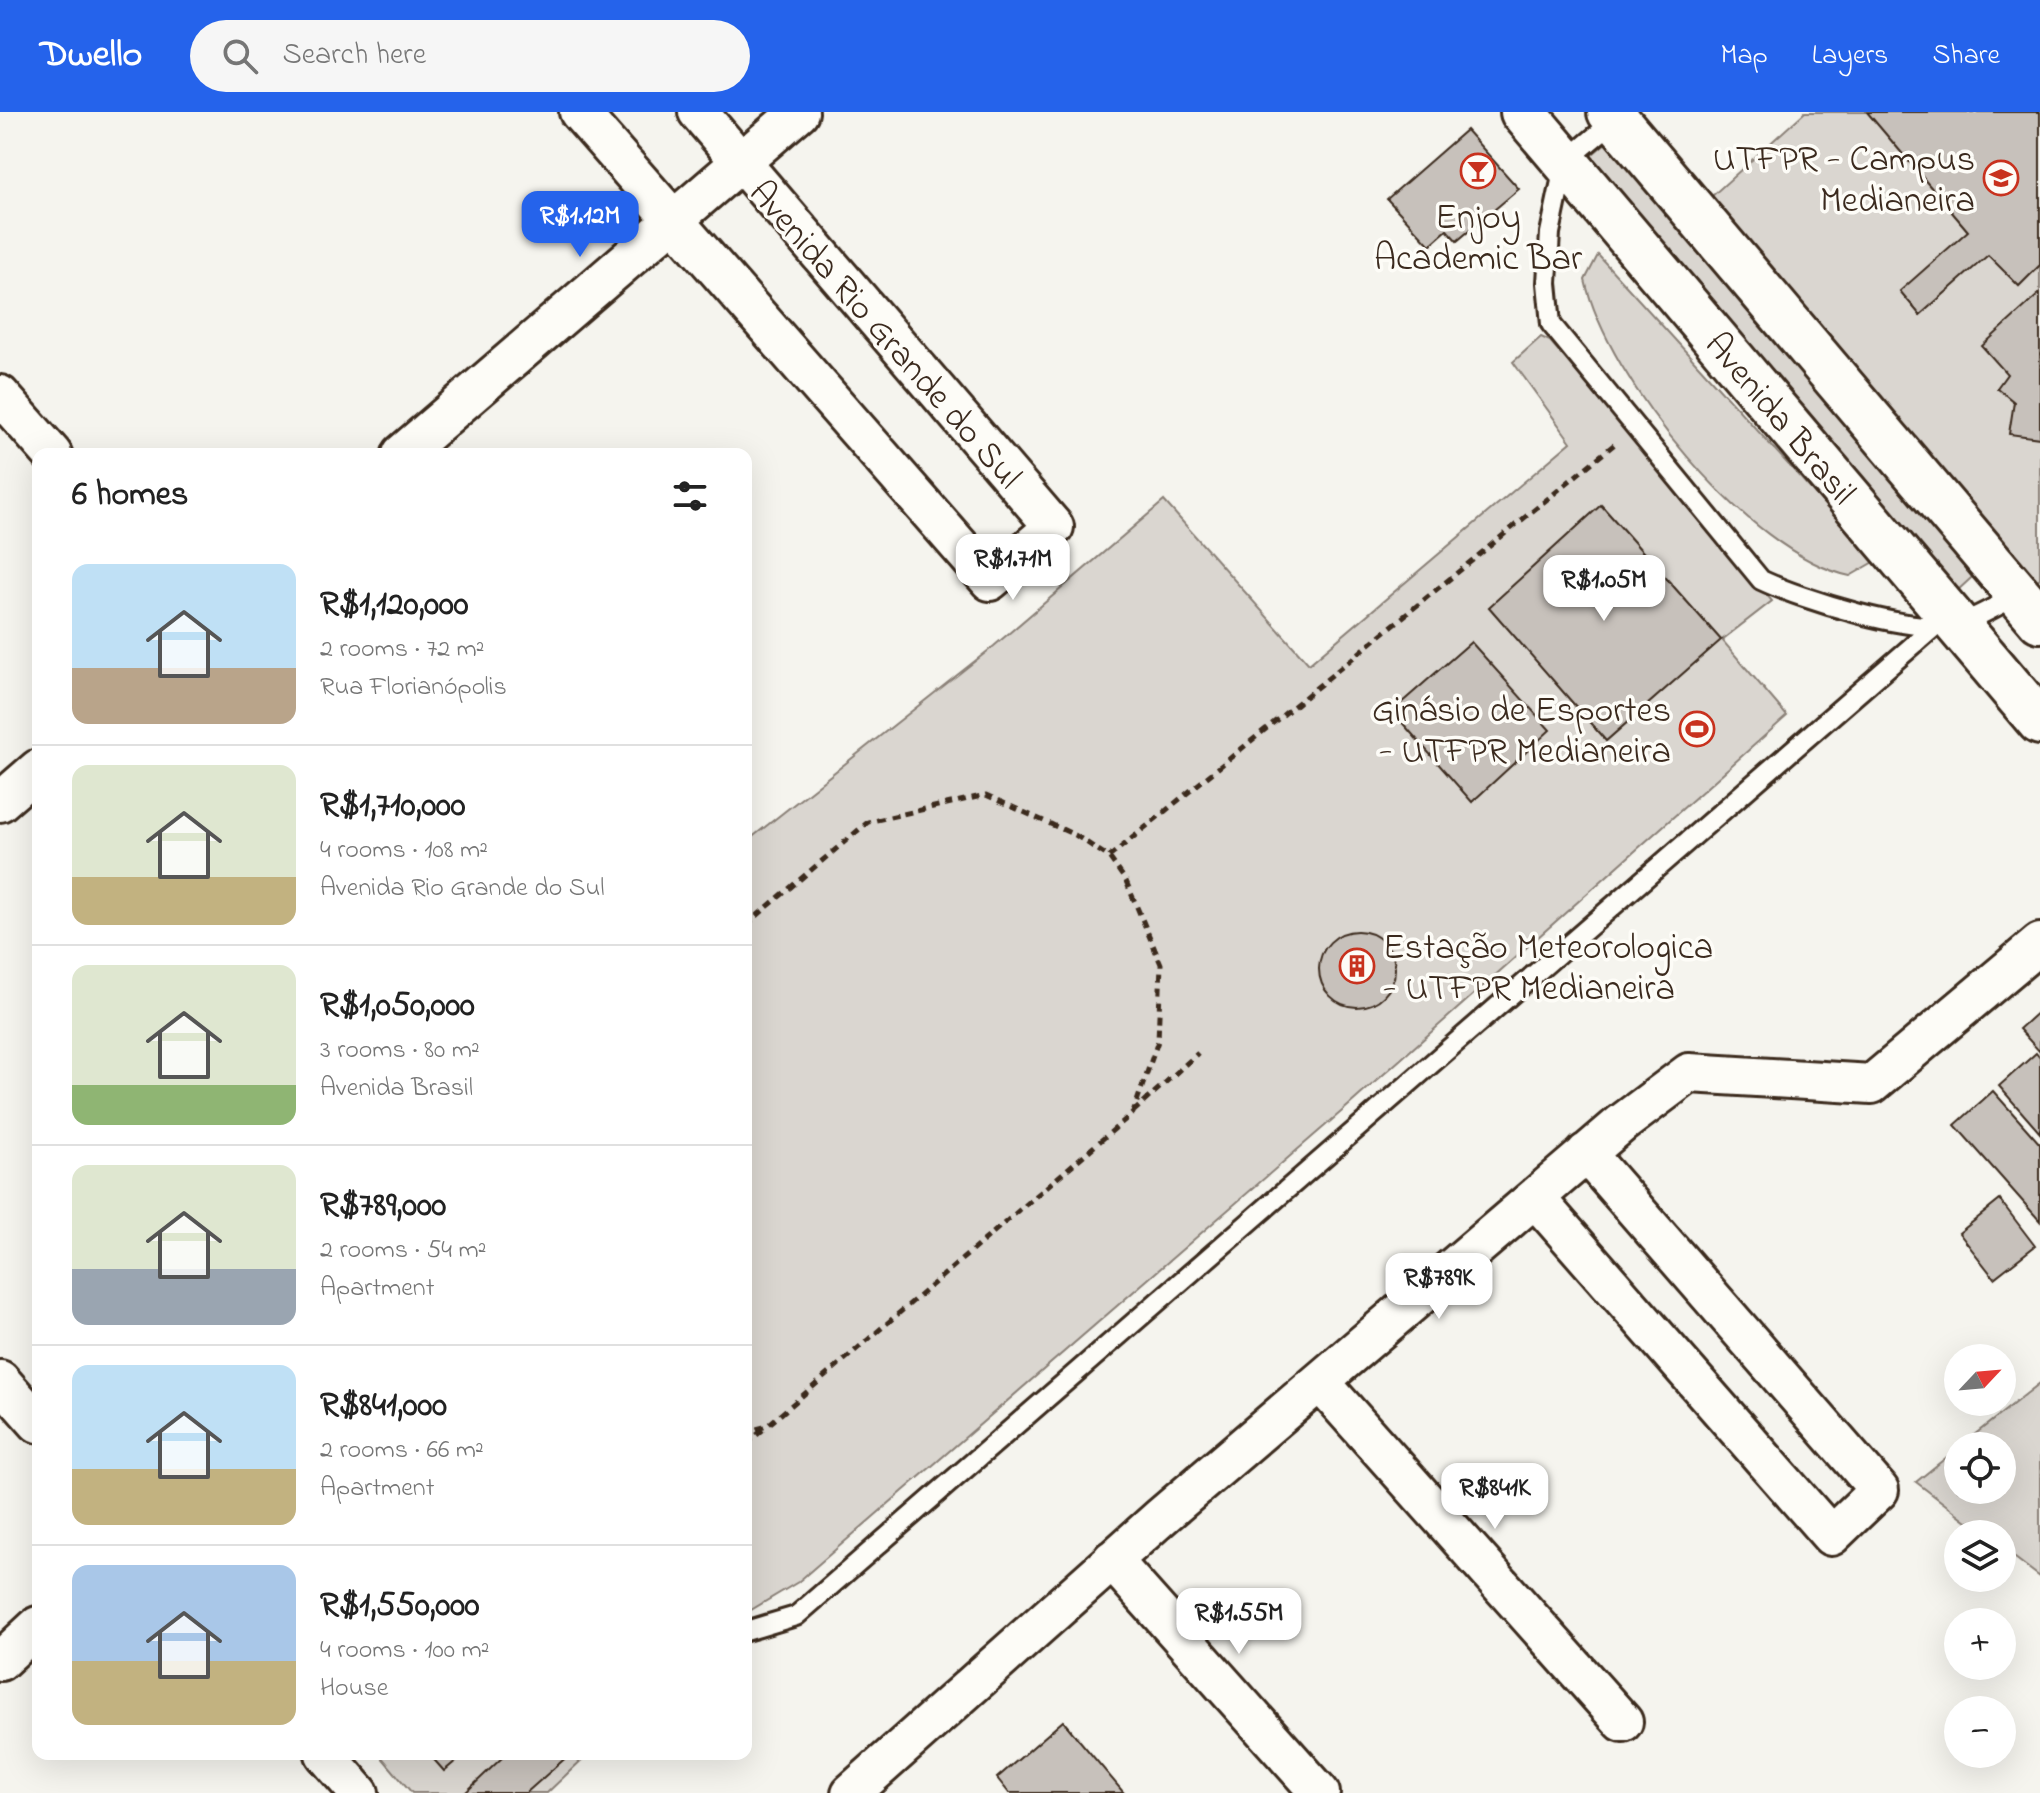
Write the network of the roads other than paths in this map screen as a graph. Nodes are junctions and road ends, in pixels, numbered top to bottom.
1 (579, 112) edge
2 (698, 112) edge
3 (799, 112) edge
4 (1523, 112) edge
5 (1613, 116) edge
6 (740, 161) junction
7 (1565, 162) junction
8 (673, 219) junction
9 (0, 395) edge
10 (47, 448) edge
11 (409, 448) edge
12 (2030, 607) edge
13 (1945, 626) junction
14 (2040, 722) edge
15 (32, 774) edge
16 (0, 802) edge
17 (2040, 943) edge
18 (1586, 1153) junction
19 (1536, 1199) junction
20 (0, 1380) edge
21 (1320, 1382) junction
22 (32, 1416) edge
23 (1112, 1560) junction
24 (752, 1629) edge
25 (32, 1632) edge
26 (0, 1661) edge
27 (1623, 1722) dead end
28 (330, 1760) edge
29 (359, 1793) edge
30 (851, 1793) edge
31 (1320, 1793) edge

1 - 8 street, Avenida Rio Grande do Sul
2 - 6 street, Avenida Rio Grande do Sul
3 - 6 street
4 - 7 street, Avenida Brasil
5 - 7 lane
5 - 12 street, Avenida Brasil
6 - 8 street
6 - 8 street, Avenida Rio Grande do Sul
7 - 13 street, Avenida Brasil
7 - 13 lane
8 - 11 street
9 - 10 street
12 - 13 lane
13 - 14 street, Avenida Brasil
13 - 24 lane
15 - 16 street
17 - 18 street
18 - 19 street
18 - 19 street
19 - 21 street
20 - 22 street
21 - 23 street
21 - 27 street
23 - 30 street
23 - 31 street
25 - 26 street
28 - 29 street

